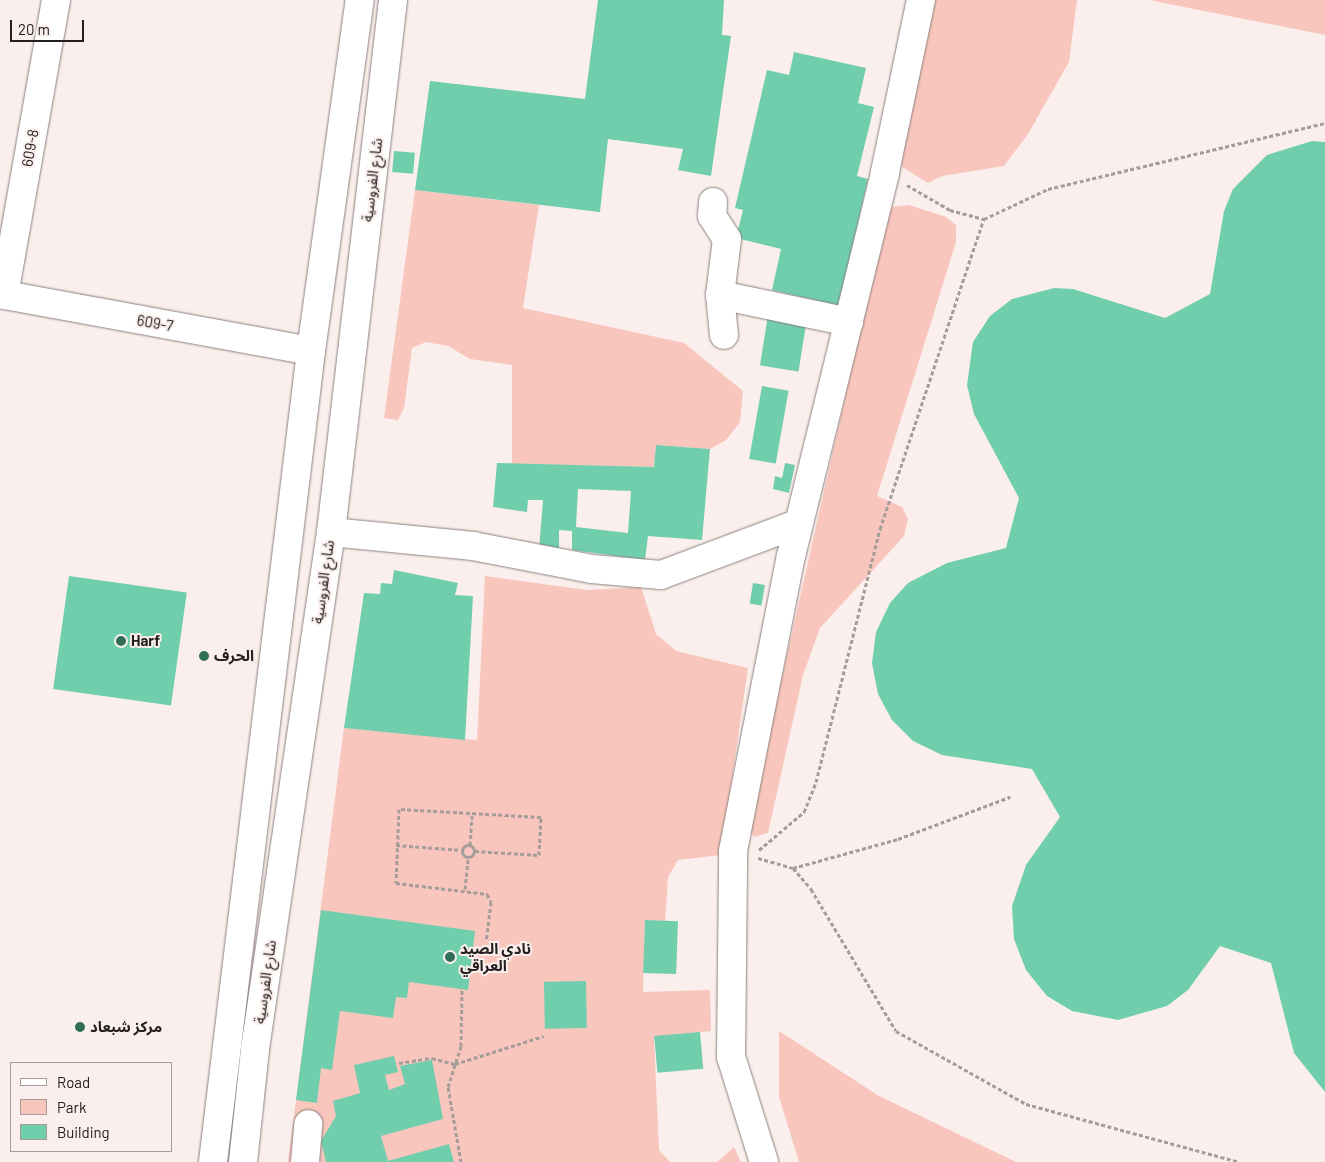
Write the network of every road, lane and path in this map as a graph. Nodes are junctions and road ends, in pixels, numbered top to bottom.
1 (56, 0) edge
2 (360, 0) edge
3 (393, 0) edge
4 (921, 0) edge
5 (1325, 123) edge
6 (885, 172) junction
7 (713, 202) dead end
8 (984, 219) junction
9 (2, 295) edge
10 (720, 295) junction
11 (849, 322) junction
12 (724, 335) dead end
13 (311, 351) junction
14 (800, 523) junction
15 (331, 532) junction
16 (1010, 797) dead end
17 (472, 812) junction
18 (396, 845) junction
19 (470, 845) junction
20 (462, 850) junction
21 (475, 851) junction
22 (468, 858) junction
23 (793, 868) junction
24 (466, 889) junction
25 (486, 940) dead end
26 (462, 989) dead end
27 (544, 1036) dead end
28 (399, 1063) dead end
29 (455, 1064) junction
30 (308, 1124) dead end
31 (213, 1162) edge
32 (243, 1162) edge
33 (305, 1162) edge
34 (461, 1162) edge
35 (764, 1162) edge
36 (1238, 1162) edge

1 - 9 street, 609-8
2 - 13 street, شارع الفروسية
3 - 15 street, شارع الفروسية
4 - 6 street
5 - 8 path
6 - 8 path
6 - 11 street
7 - 10 street
8 - 23 path
9 - 13 street, 609-7
10 - 11 street
10 - 12 street
11 - 14 street
13 - 31 street, شارع الفروسية
14 - 15 street
14 - 35 street
15 - 32 street, شارع الفروسية
16 - 23 path
17 - 18 path
17 - 19 path
17 - 21 path
18 - 20 path
18 - 24 path
19 - 20 path
19 - 21 path
20 - 22 path
21 - 22 path
22 - 24 path
23 - 36 path
24 - 25 path
26 - 29 path
27 - 29 path
28 - 29 path
29 - 34 path
30 - 33 street

